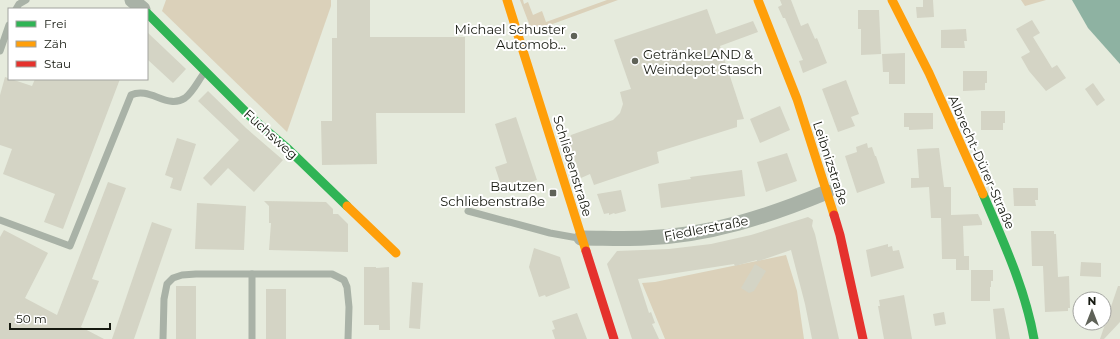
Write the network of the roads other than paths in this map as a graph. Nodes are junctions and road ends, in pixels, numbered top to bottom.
1 (26, 0) edge
2 (132, 0) edge
3 (507, 0) edge
4 (758, 0) edge
5 (892, 0) edge
6 (17, 8) edge
7 (143, 8) edge
8 (148, 14) edge
9 (8, 28) edge
10 (0, 51) edge
11 (205, 71) junction
12 (827, 192) junction
13 (468, 211) dead end
14 (0, 220) edge
15 (581, 238) junction
16 (396, 253) dead end
17 (252, 274) junction
18 (163, 339) edge
19 (252, 339) edge
20 (348, 339) edge
21 (614, 339) edge
22 (863, 339) edge
23 (1034, 339) edge

1 - 6 lane
2 - 7 street
3 - 15 street, Schliebenstraße
4 - 12 street, Leibnizstraße
5 - 23 street, Albrecht-Dürer-Straße
8 - 11 street, Fuchsweg
9 - 10 lane
11 - 14 lane
11 - 16 street, Fuchsweg
12 - 15 street, Fiedlerstraße
12 - 22 street, Leibnizstraße
13 - 15 lane
15 - 21 street, Schliebenstraße
17 - 18 lane
17 - 19 lane
17 - 20 lane

